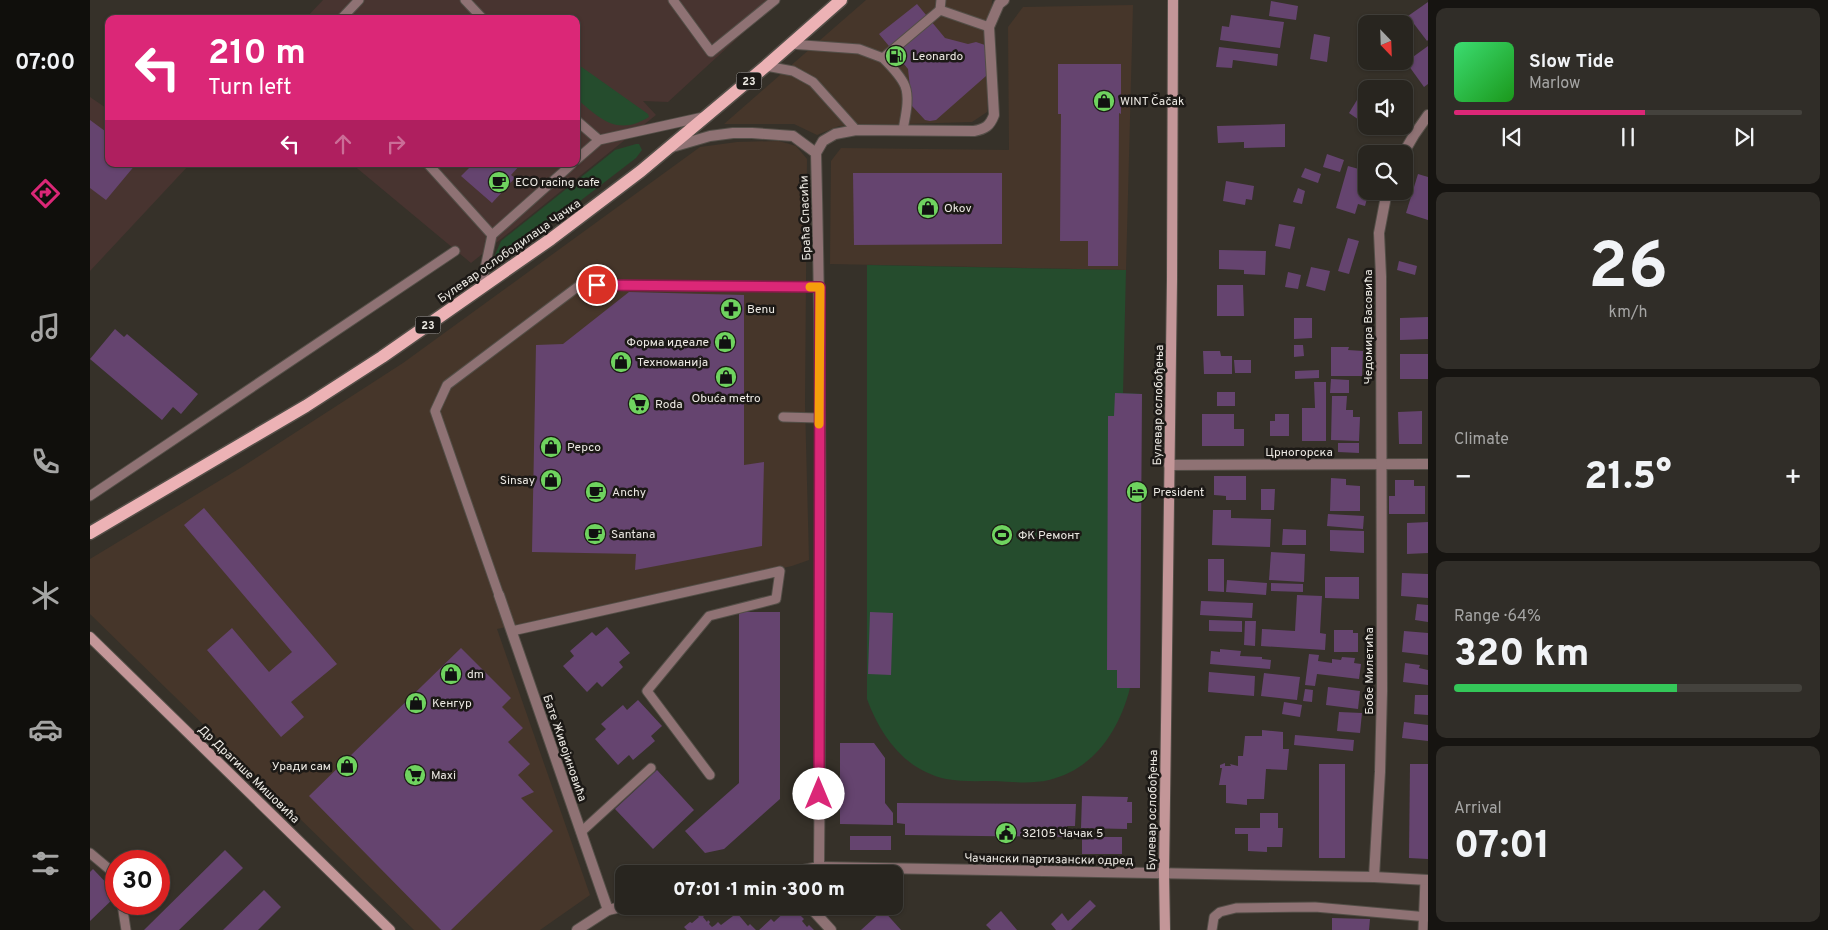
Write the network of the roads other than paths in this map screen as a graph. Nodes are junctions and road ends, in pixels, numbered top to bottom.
1 (358, 0) edge
2 (465, 0) edge
3 (673, 0) edge
4 (775, 0) edge
5 (841, 0) edge
6 (941, 0) edge
7 (1004, 0) edge
8 (1173, 0) edge
9 (940, 10) junction
10 (345, 15) edge
11 (479, 15) edge
12 (990, 27) junction
13 (790, 44) junction
14 (883, 58) junction
15 (766, 66) junction
16 (1428, 115) edge
17 (707, 116) junction
18 (580, 123) edge
19 (856, 130) junction
20 (903, 130) junction
21 (599, 140) junction
22 (1408, 145) edge
23 (666, 149) junction
24 (816, 153) junction
25 (580, 157) edge
26 (434, 167) edge
27 (569, 167) edge
28 (1385, 200) edge
29 (492, 235) junction
30 (455, 251) dead end
31 (481, 287) junction
32 (820, 287) junction
33 (783, 417) dead end
34 (819, 418) junction
35 (1381, 464) junction
36 (1428, 464) edge
37 (1169, 465) junction
38 (90, 496) edge
39 (90, 533) edge
40 (499, 595) joint
41 (512, 631) junction
42 (90, 637) edge
43 (650, 768) dead end
44 (710, 775) dead end
45 (581, 832) junction
46 (90, 853) edge
47 (105, 865) edge
48 (819, 865) edge
49 (903, 868) edge
50 (1164, 873) junction
51 (1374, 877) junction
52 (1426, 880) edge
53 (615, 908) edge
54 (608, 910) junction
55 (124, 915) edge
56 (817, 915) edge
57 (1425, 917) edge
58 (126, 930) edge
59 (390, 930) edge
60 (577, 930) edge
61 (831, 930) edge
62 (1165, 930) edge
63 (1212, 930) edge
64 (1423, 930) edge

1 - 10 lane
2 - 11 lane
3 - 4 lane
5 - 13 main road, Булевар ослободилаца Чачка / 23
6 - 9 lane
7 - 12 street
8 - 37 main road, Булевар ослобођења
9 - 12 lane
9 - 14 lane
12 - 20 street
13 - 14 lane
13 - 15 main road, Булевар ослободилаца Чачка / 23
14 - 20 lane
15 - 17 main road, Булевар ослободилаца Чачка / 23
15 - 19 lane
16 - 22 street
17 - 21 lane
17 - 23 main road, Булевар ослободилаца Чачка / 23
18 - 21 lane
19 - 20 street
19 - 24 street
21 - 25 lane
23 - 24 street
23 - 31 main road, Булевар ослободилаца Чачка / 23
24 - 32 street, Браћа Спасићи
26 - 29 lane
27 - 29 lane
28 - 35 street, Чедомира Васовића
29 - 31 lane
30 - 38 lane
31 - 39 main road, Булевар ослободилаца Чачка / 23
32 - 34 street, Браћа Спасићи
32 - 40 lane
33 - 34 lane
34 - 48 street, Браћа Спасићи
35 - 36 street, Црногорска
35 - 37 street, Црногорска
35 - 51 street, Бобе Милетића
37 - 50 main road, Булевар ослобођења
40 - 41 street, Бате Живојиновића
41 - 44 lane
41 - 45 street, Бате Живојиновића
42 - 59 main road, Др Драгише Мишовића
43 - 45 lane
45 - 54 street, Бате Живојиновића
46 - 47 lane
49 - 50 street, Чачански партизански одред
50 - 51 street, Чачански партизански одред
50 - 62 main road, Булевар ослобођења
51 - 52 street, Чачански партизански одред
52 - 57 lane
53 - 54 street
54 - 60 street
55 - 58 lane
56 - 61 street
57 - 63 lane
57 - 64 lane

